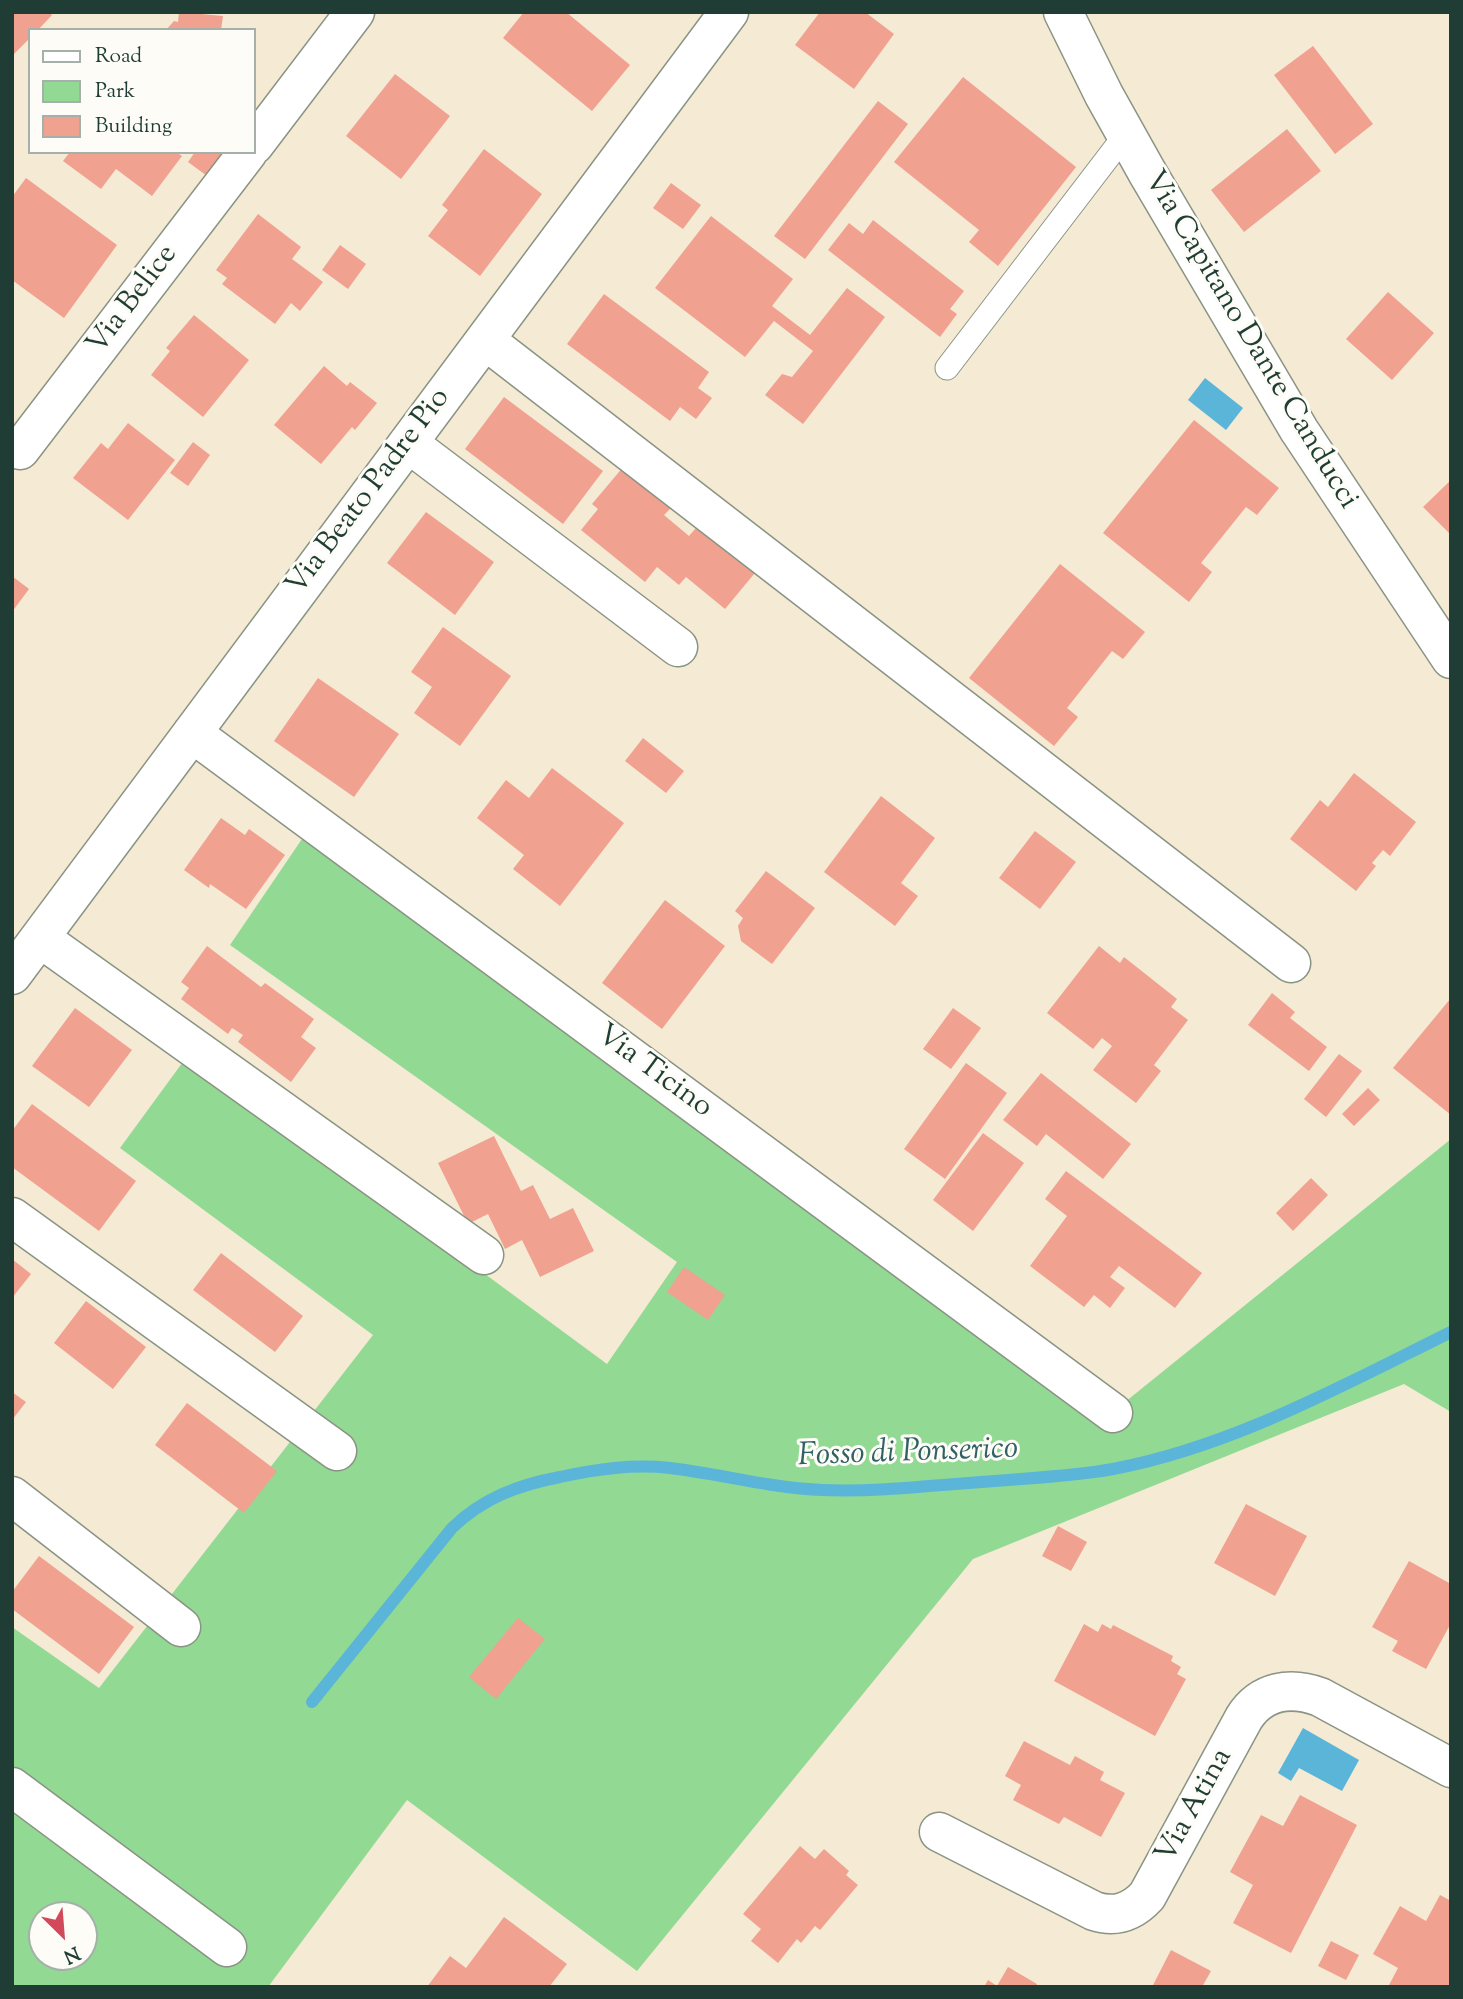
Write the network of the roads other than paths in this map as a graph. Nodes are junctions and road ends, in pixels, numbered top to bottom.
1 (355, 12) edge
2 (730, 12) edge
3 (1063, 12) edge
4 (1126, 134) junction
5 (256, 142) edge
6 (246, 154) edge
7 (485, 340) junction
8 (947, 368) dead end
9 (408, 443) junction
10 (20, 450) dead end
11 (678, 647) dead end
12 (1451, 659) edge
13 (192, 733) junction
14 (40, 938) junction
15 (1291, 962) dead end
16 (12, 975) edge
17 (12, 1217) edge
18 (484, 1255) dead end
19 (1113, 1413) dead end
20 (337, 1451) dead end
21 (12, 1496) edge
22 (181, 1627) dead end
23 (1451, 1768) edge
24 (12, 1787) edge
25 (939, 1832) dead end
26 (227, 1947) dead end

1 - 5 street
2 - 7 street, Via Beato Padre Pio
3 - 4 street, Via Capitano Dante Canducci
4 - 8 lane
4 - 12 street, Via Capitano Dante Canducci
6 - 10 street, Via Belice
7 - 9 street, Via Beato Padre Pio
7 - 15 street
9 - 11 street
9 - 13 street, Via Beato Padre Pio
13 - 14 street, Via Beato Padre Pio
13 - 19 street, Via Ticino
14 - 16 street, Via Beato Padre Pio
14 - 18 street
17 - 20 street
21 - 22 street
23 - 25 street, Via Atina
24 - 26 street

